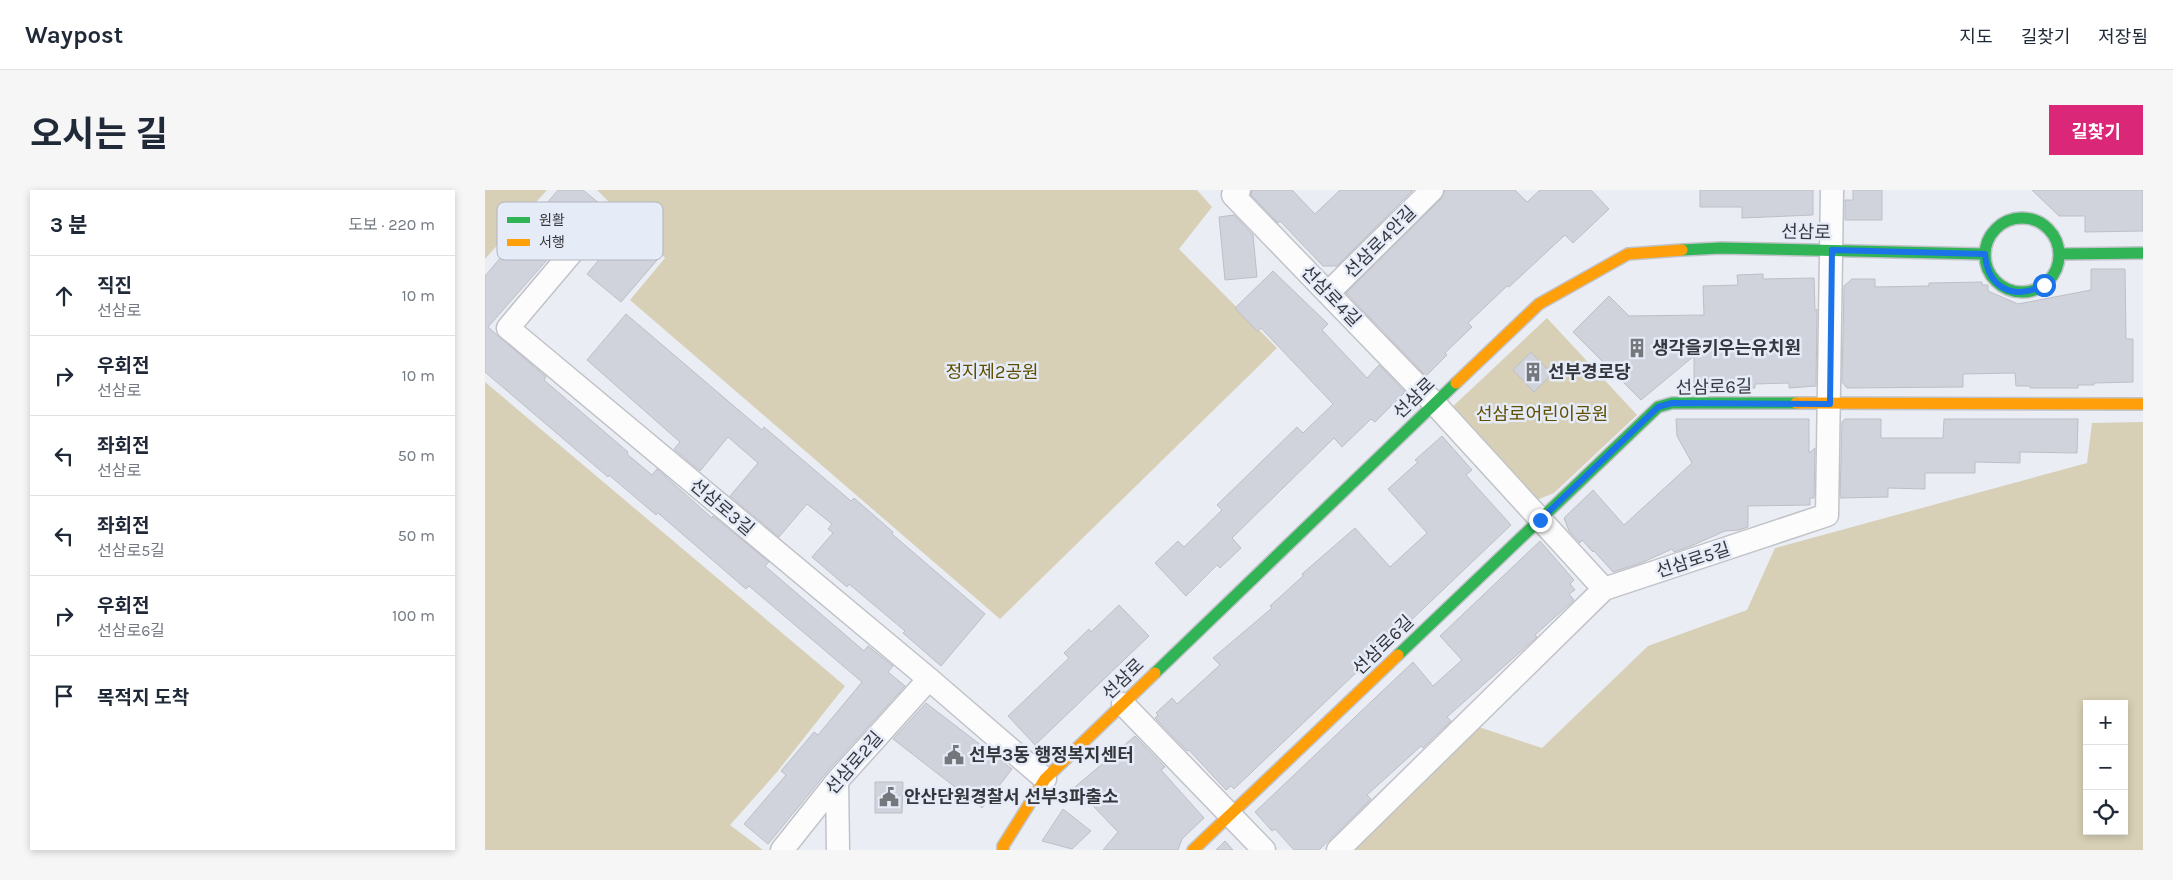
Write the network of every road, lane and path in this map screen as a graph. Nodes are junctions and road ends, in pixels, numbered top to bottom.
1 (1239, 190) edge
2 (1432, 190) edge
3 (1832, 190) edge
4 (1832, 250) junction
5 (2143, 253) edge
6 (1985, 254) junction
7 (2059, 254) junction
8 (565, 260) edge
9 (1328, 293) junction
10 (1434, 403) junction
11 (1830, 404) junction
12 (2143, 404) edge
13 (1540, 520) junction
14 (1604, 589) junction
15 (929, 680) junction
16 (1123, 704) junction
17 (1045, 779) junction
18 (837, 782) junction
19 (1230, 815) junction
20 (782, 850) edge
21 (838, 850) edge
22 (1003, 850) edge
23 (1193, 850) edge
24 (1264, 850) edge
25 (1339, 850) edge

1 - 9 street, 선삼로4길
2 - 9 street, 선삼로4안길
3 - 4 street, 선삼로5길
4 - 6 street, 선삼로
4 - 10 street, 선삼로
4 - 11 street, 선삼로5길
5 - 7 street
6 - 7 street
6 - 7 street
8 - 15 street, 선삼로3길
9 - 10 street, 선삼로4길
10 - 13 street, 선삼로4길
10 - 16 street, 선삼로
11 - 12 street, 선삼로6길
11 - 13 street, 선삼로6길
11 - 14 street, 선삼로5길
13 - 14 street, 선삼로4길
13 - 19 street, 선삼로6길
14 - 25 street, 선삼로5길
15 - 17 street, 선삼로3길
15 - 18 street, 선삼로2길
16 - 17 street, 선삼로
16 - 19 street
17 - 22 street, 선삼로
18 - 20 street, 선삼로2길
18 - 21 street
19 - 23 street, 선삼로6길
19 - 24 street

